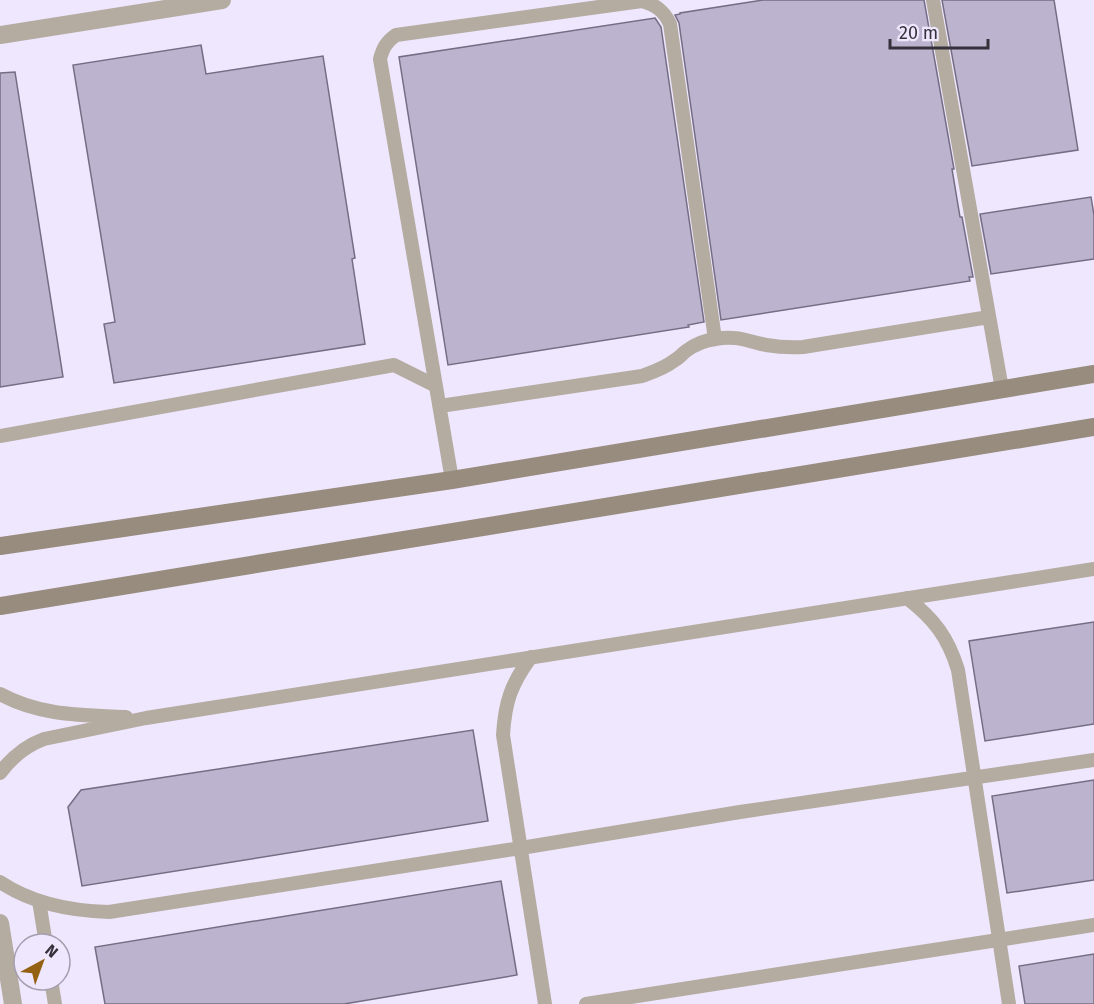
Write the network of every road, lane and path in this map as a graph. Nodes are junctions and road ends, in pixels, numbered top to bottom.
1 (222, 0) edge
2 (933, 0) edge
3 (0, 35) edge
4 (989, 317) junction
5 (715, 339) junction
6 (1094, 374) edge
7 (436, 386) junction
8 (1002, 389) junction
9 (440, 406) junction
10 (1094, 428) edge
11 (0, 436) edge
12 (452, 480) junction
13 (0, 546) edge
14 (1094, 569) edge
15 (907, 598) junction
16 (0, 606) edge
17 (531, 657) junction
18 (0, 694) edge
19 (146, 718) junction
20 (1094, 760) edge
21 (0, 773) edge
22 (975, 778) junction
23 (521, 848) junction
24 (0, 882) edge
25 (39, 901) junction
26 (0, 923) edge
27 (1094, 925) edge
28 (44, 932) edge
29 (999, 940) junction
30 (4, 974) edge
31 (13, 1004) edge
32 (545, 1004) edge
33 (586, 1004) edge
34 (1009, 1004) edge

1 - 3 street
2 - 4 lane
4 - 5 lane
4 - 8 lane
5 - 7 lane
5 - 9 lane
6 - 8 main road
7 - 9 lane
7 - 11 lane
8 - 12 main road
9 - 12 lane
10 - 16 main road
12 - 13 main road
14 - 15 lane
15 - 17 lane
15 - 22 lane
17 - 19 lane
17 - 23 lane
18 - 19 lane
19 - 21 lane
20 - 22 lane
22 - 23 lane
22 - 29 lane
23 - 25 lane
23 - 32 lane
24 - 25 lane
25 - 28 lane
26 - 30 street
27 - 29 lane
29 - 33 lane
29 - 34 lane
30 - 31 street

